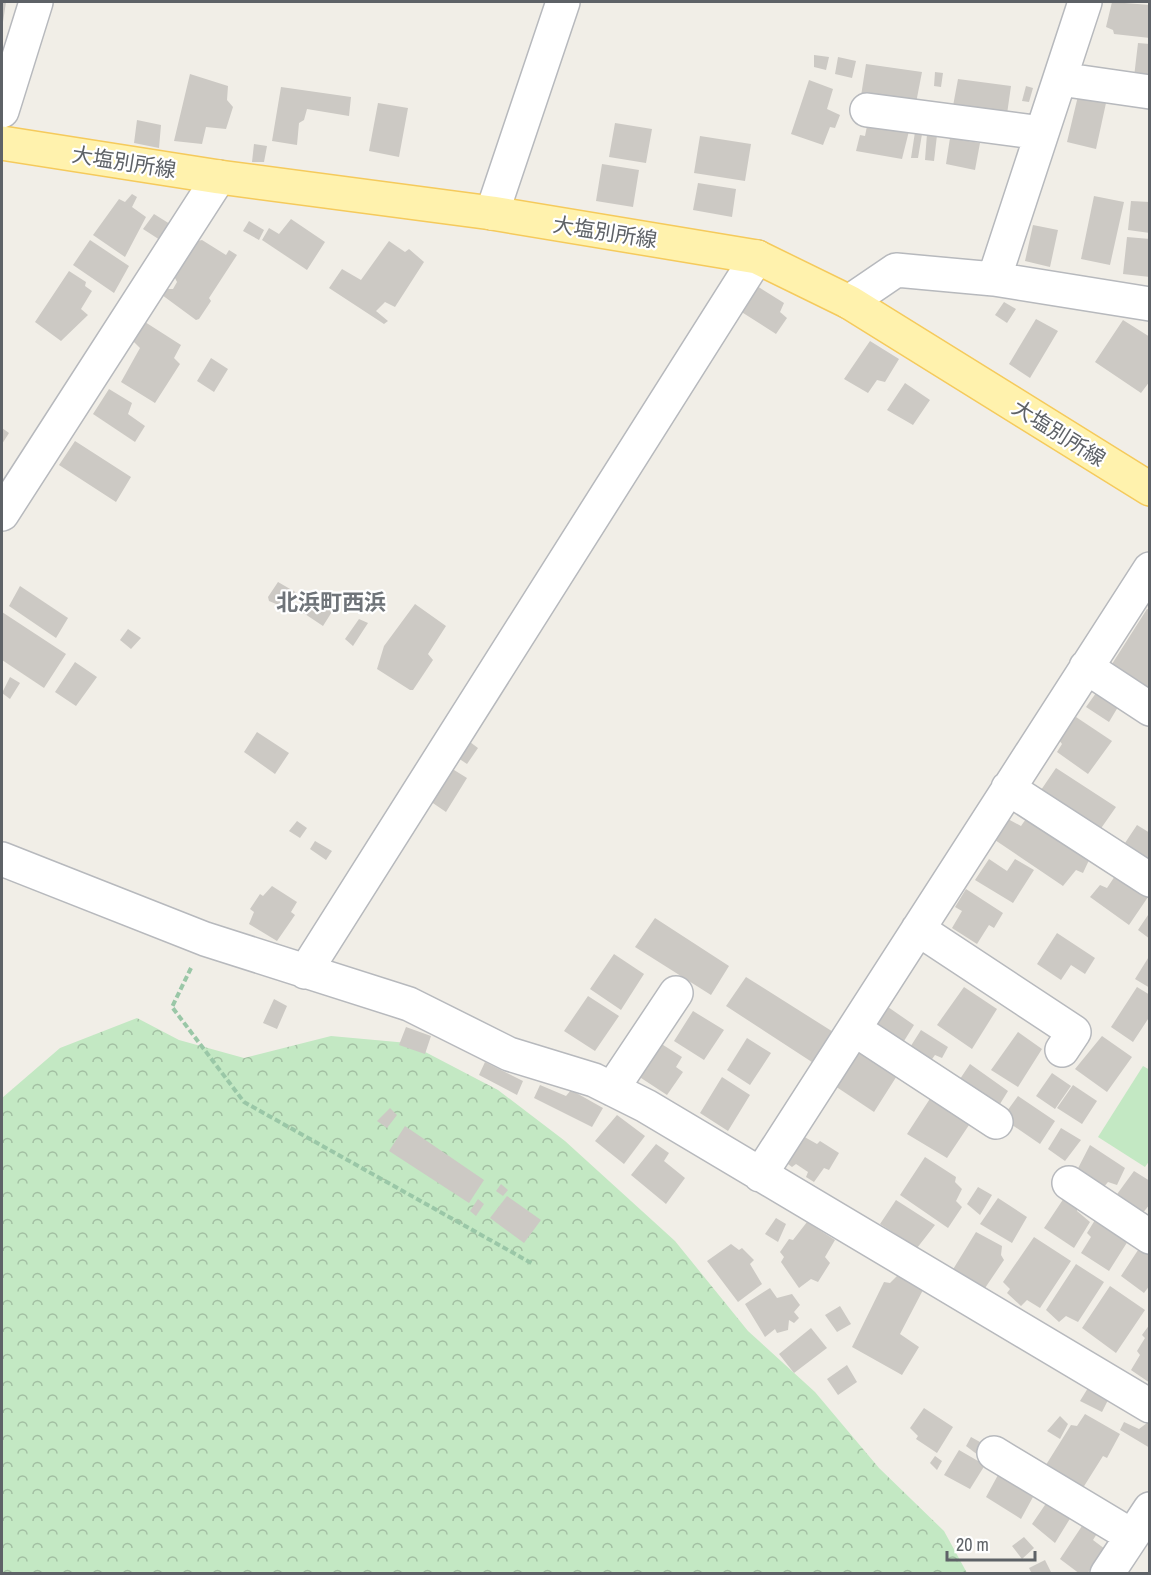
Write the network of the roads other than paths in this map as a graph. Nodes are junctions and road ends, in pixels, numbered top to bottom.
1 (36, 2) edge
2 (563, 2) edge
3 (1085, 2) edge
4 (1060, 79) junction
5 (1149, 92) edge
6 (867, 110) dead end
7 (2, 111) edge
8 (1042, 133) junction
9 (2, 143) edge
10 (219, 177) junction
11 (492, 213) junction
12 (757, 257) junction
13 (994, 279) junction
14 (849, 302) junction
15 (1149, 304) edge
16 (1149, 489) edge
17 (6, 497) edge
18 (1149, 569) edge
19 (1086, 667) junction
20 (1149, 709) edge
21 (1008, 788) junction
22 (2, 859) edge
23 (1149, 880) edge
24 (918, 929) junction
25 (305, 972) junction
26 (676, 993) dead end
27 (854, 1029) junction
28 (1062, 1050) dead end
29 (612, 1089) junction
30 (996, 1122) dead end
31 (760, 1175) junction
32 (1069, 1183) dead end
33 (1149, 1237) edge
34 (1149, 1406) edge
35 (994, 1453) dead end
36 (1149, 1509) edge
37 (1132, 1536) junction
38 (1115, 1571) edge

1 - 7 street
2 - 11 street
3 - 4 street
4 - 5 street
4 - 8 street
6 - 8 street
8 - 13 street
9 - 10 main road, 大塩別所線
10 - 11 main road, 大塩別所線
10 - 17 street
11 - 12 main road, 大塩別所線
12 - 14 main road, 大塩別所線
12 - 25 street
13 - 14 street
13 - 15 street
14 - 16 main road, 大塩別所線
18 - 19 street
19 - 20 street
19 - 21 street
21 - 23 street
21 - 24 street
22 - 25 street
24 - 27 street
24 - 28 street
25 - 29 street
26 - 29 street
27 - 30 street
27 - 31 street
29 - 31 street
31 - 34 street
32 - 33 street
35 - 37 street
36 - 37 street
37 - 38 street

